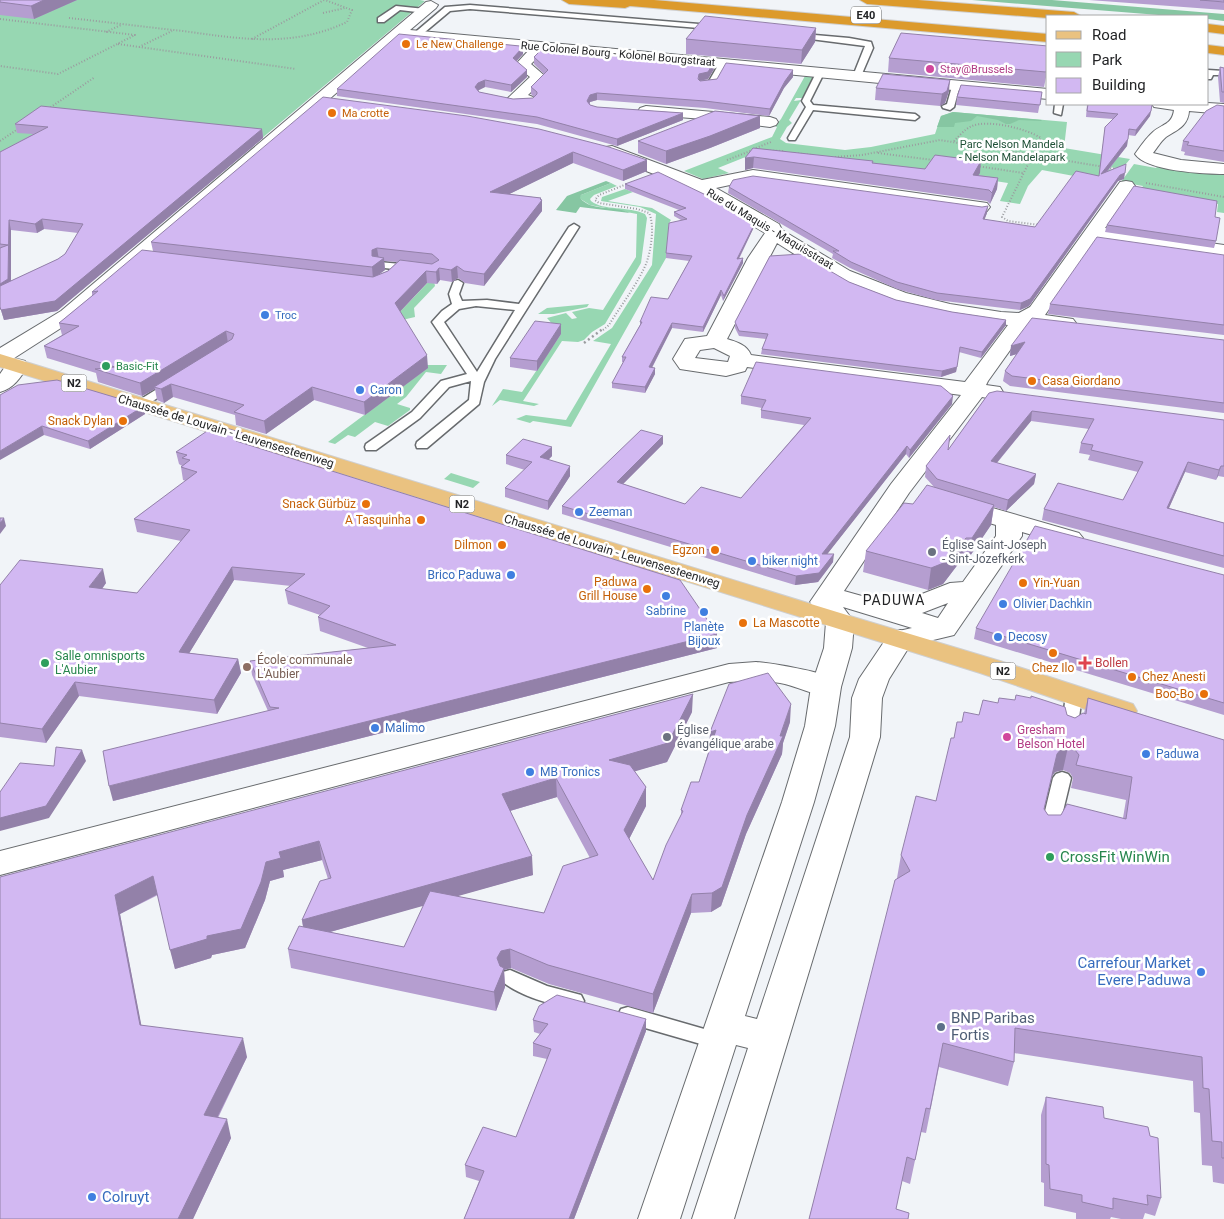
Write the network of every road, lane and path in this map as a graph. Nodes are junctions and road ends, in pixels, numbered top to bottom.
1 (325, 0) edge
2 (569, 0) edge
3 (608, 0) edge
4 (684, 0) edge
5 (867, 0) edge
6 (663, 6) junction
7 (853, 6) dead end
8 (346, 8) junction
9 (428, 8) joint
10 (323, 13) dead end
11 (1061, 15) edge
12 (70, 18) dead end
13 (0, 19) edge
14 (381, 20) dead end
15 (1046, 22) edge
16 (122, 25) dead end
17 (698, 26) edge
18 (1209, 27) edge
19 (1224, 28) edge
20 (172, 30) junction
21 (1046, 30) edge
22 (106, 32) junction
23 (398, 33) junction
24 (783, 34) edge
25 (416, 35) junction
26 (1209, 36) edge
27 (1224, 37) edge
28 (1046, 38) edge
29 (250, 40) junction
30 (1209, 43) edge
31 (118, 44) junction
32 (1224, 44) edge
33 (139, 47) junction
34 (540, 47) junction
35 (1209, 50) edge
36 (1224, 51) edge
37 (723, 64) junction
38 (0, 66) edge
39 (296, 69) dead end
40 (1224, 73) edge
41 (1209, 74) edge
42 (826, 76) junction
43 (857, 76) junction
44 (95, 77) dead end
45 (703, 84) edge
46 (956, 85) junction
47 (1046, 94) edge
48 (514, 98) edge
49 (318, 100) junction
50 (345, 104) edge
51 (1180, 105) edge
52 (946, 106) edge
53 (810, 107) junction
54 (48, 109) edge
55 (635, 110) edge
56 (1224, 110) edge
57 (712, 116) junction
58 (915, 117) dead end
59 (770, 122) edge
60 (24, 125) edge
61 (677, 130) edge
62 (792, 138) dead end
63 (0, 141) edge
64 (954, 141) junction
65 (642, 144) edge
66 (599, 148) edge
67 (874, 152) junction
68 (618, 153) junction
69 (816, 155) edge
70 (1033, 155) junction
71 (835, 158) edge
72 (940, 161) edge
73 (977, 166) edge
74 (1224, 168) edge
75 (661, 171) junction
76 (1023, 173) junction
77 (1131, 180) junction
78 (723, 181) junction
79 (700, 186) junction
80 (1224, 197) edge
81 (981, 207) edge
82 (1043, 225) edge
83 (574, 227) dead end
84 (774, 233) junction
85 (1092, 235) junction
86 (1224, 251) edge
87 (808, 254) junction
88 (135, 256) junction
89 (1224, 257) edge
90 (154, 258) edge
91 (758, 258) junction
92 (379, 265) edge
93 (397, 267) junction
94 (424, 270) edge
95 (384, 280) edge
96 (458, 282) edge
97 (458, 305) junction
98 (522, 308) junction
99 (1024, 320) junction
100 (1088, 326) edge
101 (715, 342) junction
102 (584, 343) dead end
103 (741, 360) junction
104 (6, 361) edge
105 (180, 378) edge
106 (476, 379) junction
107 (0, 385) edge
108 (973, 390) junction
109 (1017, 396) edge
110 (139, 404) junction
111 (422, 445) dead end
112 (371, 447) dead end
113 (900, 489) junction
114 (1009, 521) junction
115 (1088, 542) edge
116 (860, 567) dead end
117 (960, 589) dead end
118 (840, 610) junction
119 (889, 620) junction
120 (933, 625) dead end
121 (826, 687) junction
122 (1074, 695) junction
123 (868, 698) junction
124 (1151, 721) edge
125 (1069, 733) edge
126 (1062, 778) dead end
127 (1049, 832) edge
128 (0, 863) edge
129 (510, 978) dead end
130 (721, 1033) junction
131 (769, 1038) junction
132 (659, 1219) edge
133 (713, 1219) edge

1 - 8 path
1 - 29 path
2 - 6 highway
3 - 6 highway, E40
4 - 21 highway, E40
5 - 11 highway, E40
6 - 28 highway, E40
7 - 15 highway, E40
8 - 10 path
8 - 29 path
9 - 14 lane
9 - 23 street
12 - 20 path
13 - 22 path
16 - 22 path
17 - 25 lane
18 - 19 highway
20 - 29 path
20 - 33 path
22 - 31 path
23 - 25 street, Rue Colonel Bourg - Kolonel Bourgstraat
23 - 49 street
24 - 43 lane
25 - 34 street, Rue Colonel Bourg - Kolonel Bourgstraat
26 - 27 highway
30 - 32 highway
31 - 33 path
31 - 38 path
33 - 39 path
34 - 37 street, Rue Colonel Bourg - Kolonel Bourgstraat
34 - 48 street
35 - 36 highway
37 - 42 street, Rue Colonel Bourg - Kolonel Bourgstraat
37 - 45 lane
40 - 41 lane
42 - 43 street, Rue Colonel Bourg - Kolonel Bourgstraat
42 - 53 lane
43 - 46 street, Rue Colonel Bourg - Kolonel Bourgstraat
44 - 54 path
46 - 47 street, Rue Colonel Bourg - Kolonel Bourgstraat
46 - 52 lane
49 - 50 street
49 - 88 street
51 - 56 street
51 - 74 street
53 - 58 lane
53 - 62 lane
55 - 57 street
57 - 59 street
57 - 61 street
60 - 63 path
64 - 67 path
64 - 70 path
64 - 70 path
65 - 68 street
66 - 68 street, Rue du Maquis - Maquisstraat
67 - 71 path
67 - 72 path
68 - 75 street, Rue du Maquis - Maquisstraat
69 - 78 path
70 - 76 path
70 - 77 path
73 - 76 path
75 - 79 street, Rue du Maquis - Maquisstraat
75 - 102 path
76 - 82 path
77 - 80 path
77 - 85 street
78 - 79 street
78 - 81 street
79 - 84 street, Rue du Maquis - Maquisstraat
83 - 98 lane
84 - 87 street, Rue du Maquis - Maquisstraat
84 - 91 street
85 - 86 street
85 - 89 street
85 - 99 street
87 - 91 street
87 - 99 street, Rue du Maquis - Maquisstraat
88 - 90 lane
88 - 104 street
91 - 101 street
92 - 93 lane
93 - 94 lane
93 - 95 lane
96 - 97 lane
97 - 98 lane
97 - 106 lane
98 - 106 lane
99 - 100 street, Rue du Maquis - Maquisstraat
99 - 108 street
101 - 103 street
101 - 103 street
103 - 108 street
104 - 107 street
104 - 110 main road, Chaussée de Louvain - Leuvensesteenweg / N2
105 - 110 lane
106 - 111 lane
106 - 112 lane
108 - 109 street
108 - 113 street
110 - 118 main road, Chaussée de Louvain - Leuvensesteenweg / N2
113 - 114 street
113 - 118 street
114 - 115 street
114 - 119 street
116 - 119 street
117 - 119 street
118 - 119 main road, Chaussée de Louvain - Leuvensesteenweg / N2
118 - 119 street
118 - 121 street
119 - 120 street
119 - 122 main road, Chaussée de Louvain - Leuvensesteenweg / N2
119 - 123 street
121 - 123 street
121 - 128 street
121 - 130 street
122 - 124 main road, Chaussée de Louvain - Leuvensesteenweg / N2
122 - 125 lane
123 - 131 street
126 - 127 lane
129 - 130 lane
130 - 131 street
130 - 132 street
131 - 133 street

